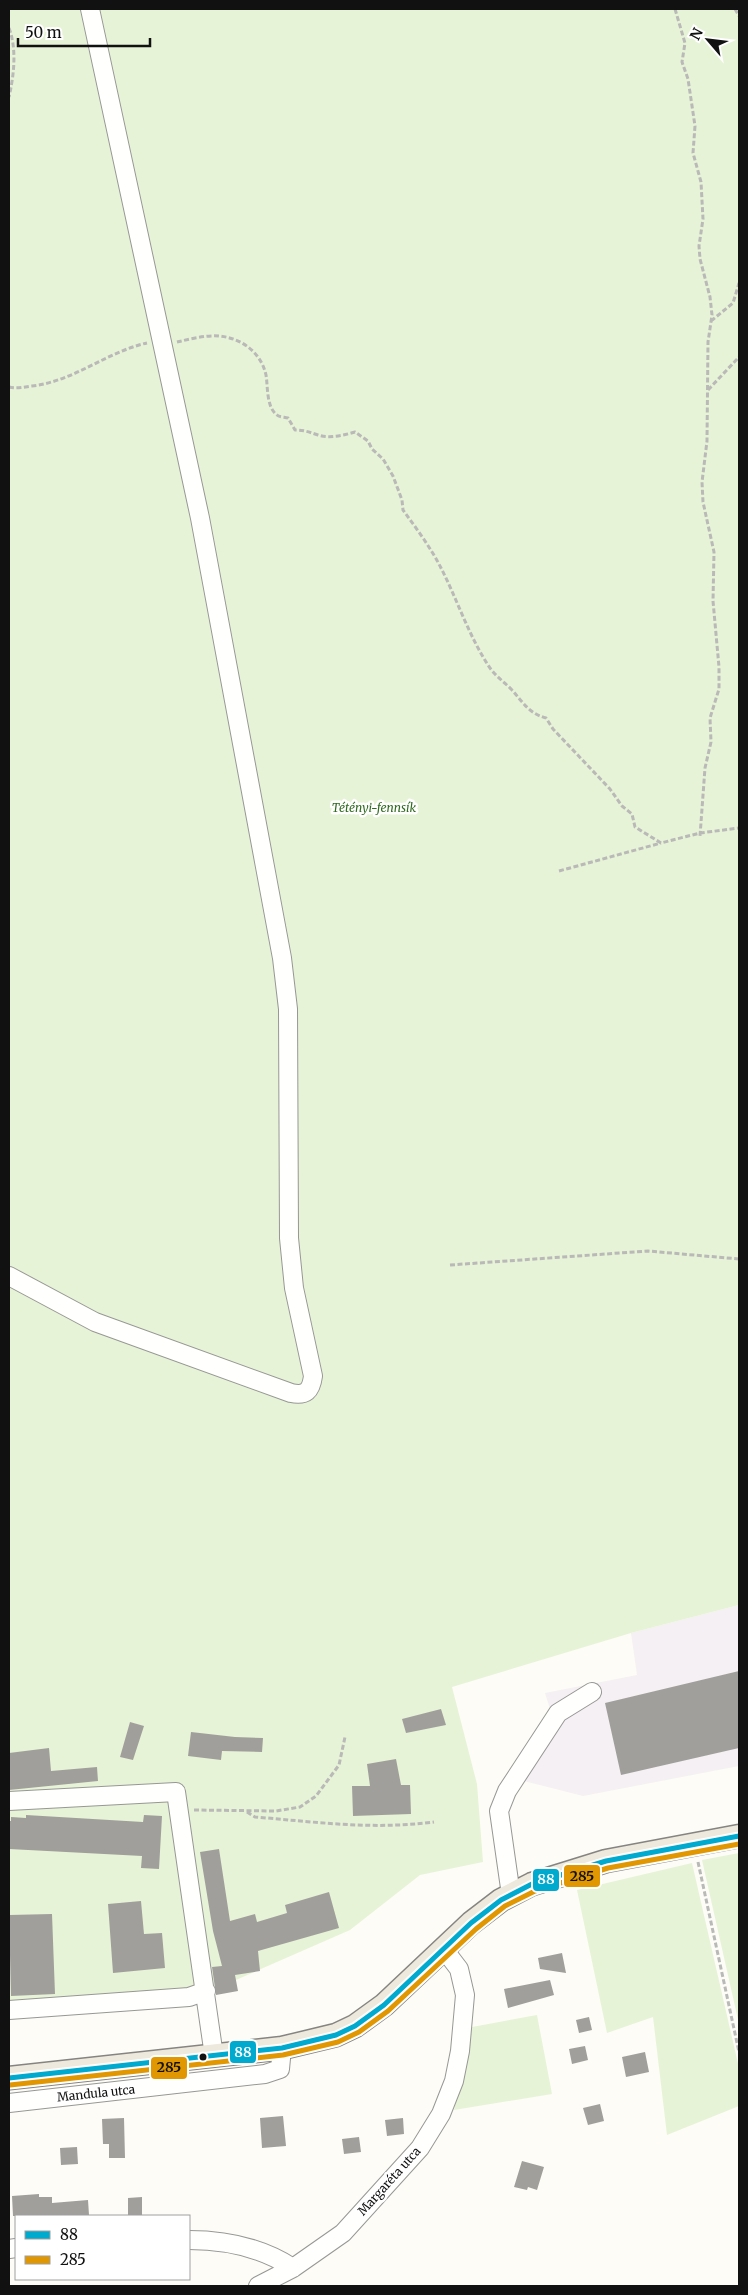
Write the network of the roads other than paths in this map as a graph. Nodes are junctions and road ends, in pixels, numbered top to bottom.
1 (90, 9) edge
2 (9, 1276) edge
3 (592, 1692) dead end
4 (9, 1801) edge
5 (739, 1836) edge
6 (511, 1894) junction
7 (443, 1948) junction
8 (206, 1991) junction
9 (9, 2010) edge
10 (282, 2048) junction
11 (214, 2056) junction
12 (9, 2078) edge
13 (9, 2102) edge
14 (190, 2240) edge
15 (293, 2268) junction
16 (258, 2286) edge

1 - 2 street
3 - 6 street
4 - 8 street
5 - 6 main road
6 - 7 main road
7 - 10 main road
7 - 15 street, Margaréta utca
8 - 9 street
8 - 11 street
10 - 11 main road
10 - 13 street, Mandula utca
11 - 12 main road
14 - 15 street
15 - 16 street, Margaréta utca

